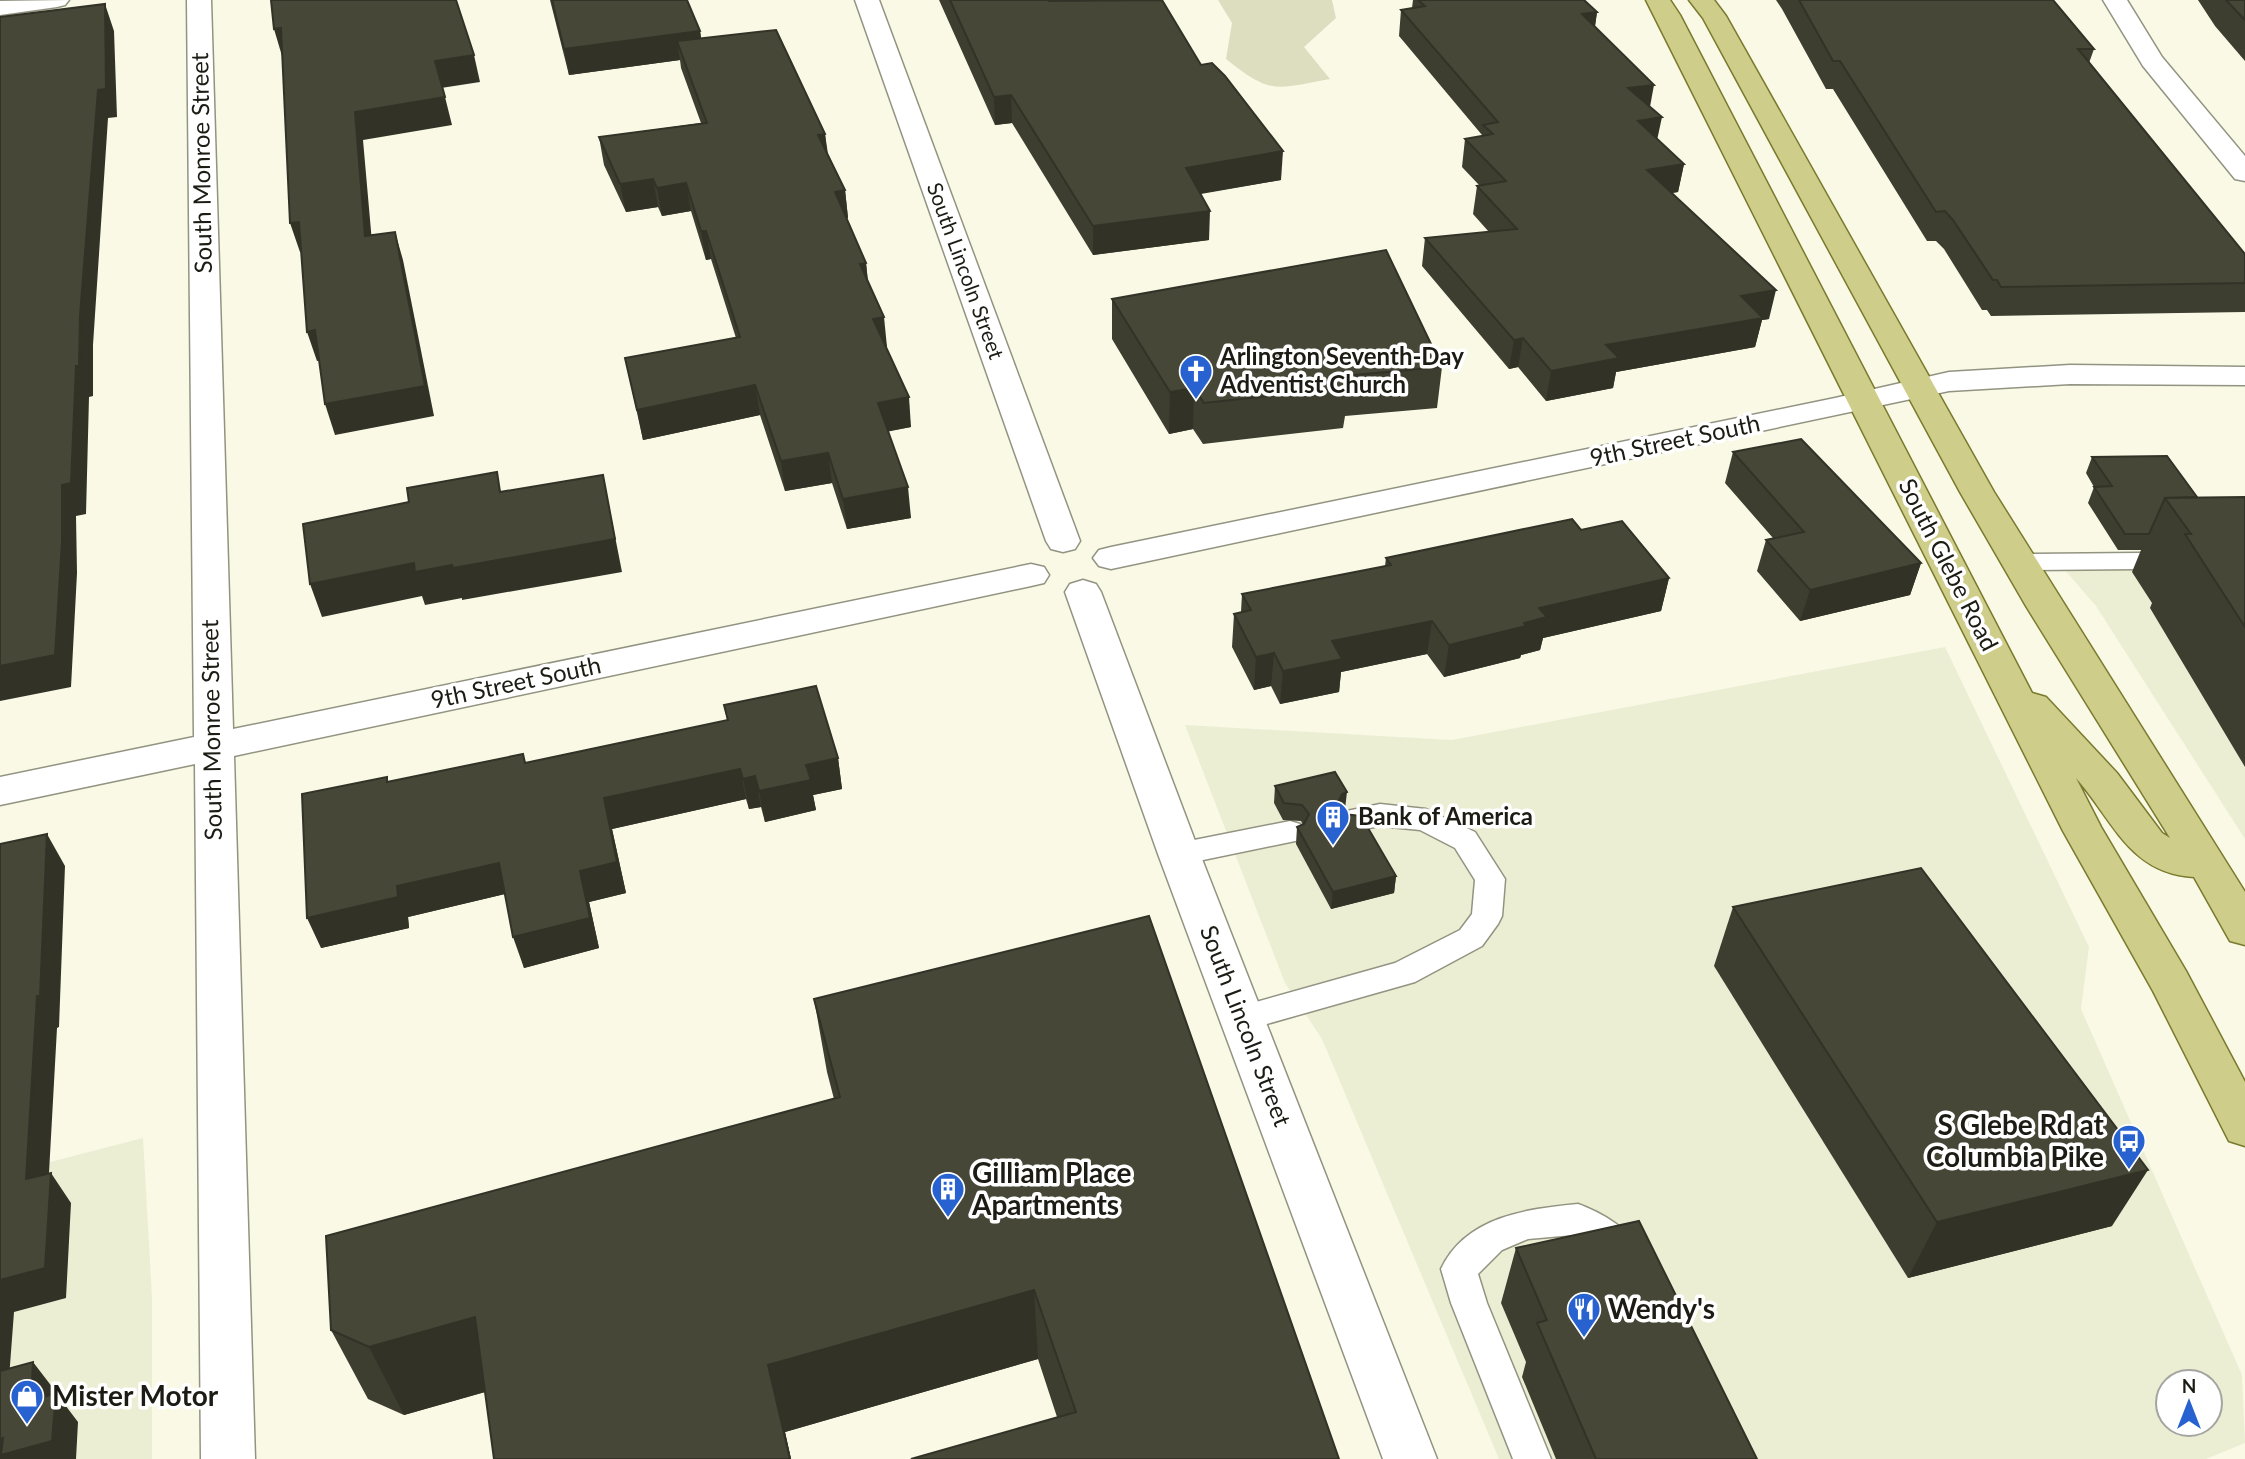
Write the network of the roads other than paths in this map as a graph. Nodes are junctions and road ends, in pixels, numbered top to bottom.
1 (57, 0) edge
2 (199, 0) edge
3 (867, 0) edge
4 (1658, 0) edge
5 (1701, 0) edge
6 (2115, 0) edge
7 (3, 5) edge
8 (2245, 173) edge
9 (2245, 376) edge
10 (1916, 387) junction
11 (1866, 401) junction
12 (1063, 541) junction
13 (1111, 558) junction
14 (2245, 560) edge
15 (2018, 562) junction
16 (1031, 575) junction
17 (1083, 592) junction
18 (2001, 671) junction
19 (213, 747) junction
20 (0, 791) edge
21 (1352, 820) edge
22 (1290, 832) dead end
23 (1179, 854) junction
24 (2207, 862) junction
25 (2245, 929) edge
26 (1242, 1018) junction
27 (2245, 1127) edge
28 (1646, 1267) edge
29 (228, 1459) edge
30 (1410, 1459) edge
31 (1532, 1459) edge

1 - 7 street
2 - 19 street, South Monroe Street
3 - 12 street, South Lincoln Street
4 - 11 main road, South Glebe Road
5 - 10 main road
6 - 8 street
9 - 10 street, 9th Street South
10 - 11 street, 9th Street South
10 - 15 main road
11 - 13 street, 9th Street South
11 - 18 main road, South Glebe Road
12 - 13 street
12 - 16 street
13 - 17 street
14 - 15 lane
15 - 24 main road
16 - 17 street
16 - 19 street, 9th Street South
17 - 23 street, South Lincoln Street
18 - 24 main road
18 - 27 main road, South Glebe Road
19 - 20 street, 9th Street South
19 - 29 street, South Monroe Street
21 - 26 lane
22 - 23 lane
23 - 26 street, South Lincoln Street
24 - 25 main road
26 - 30 street, South Lincoln Street
28 - 31 lane

